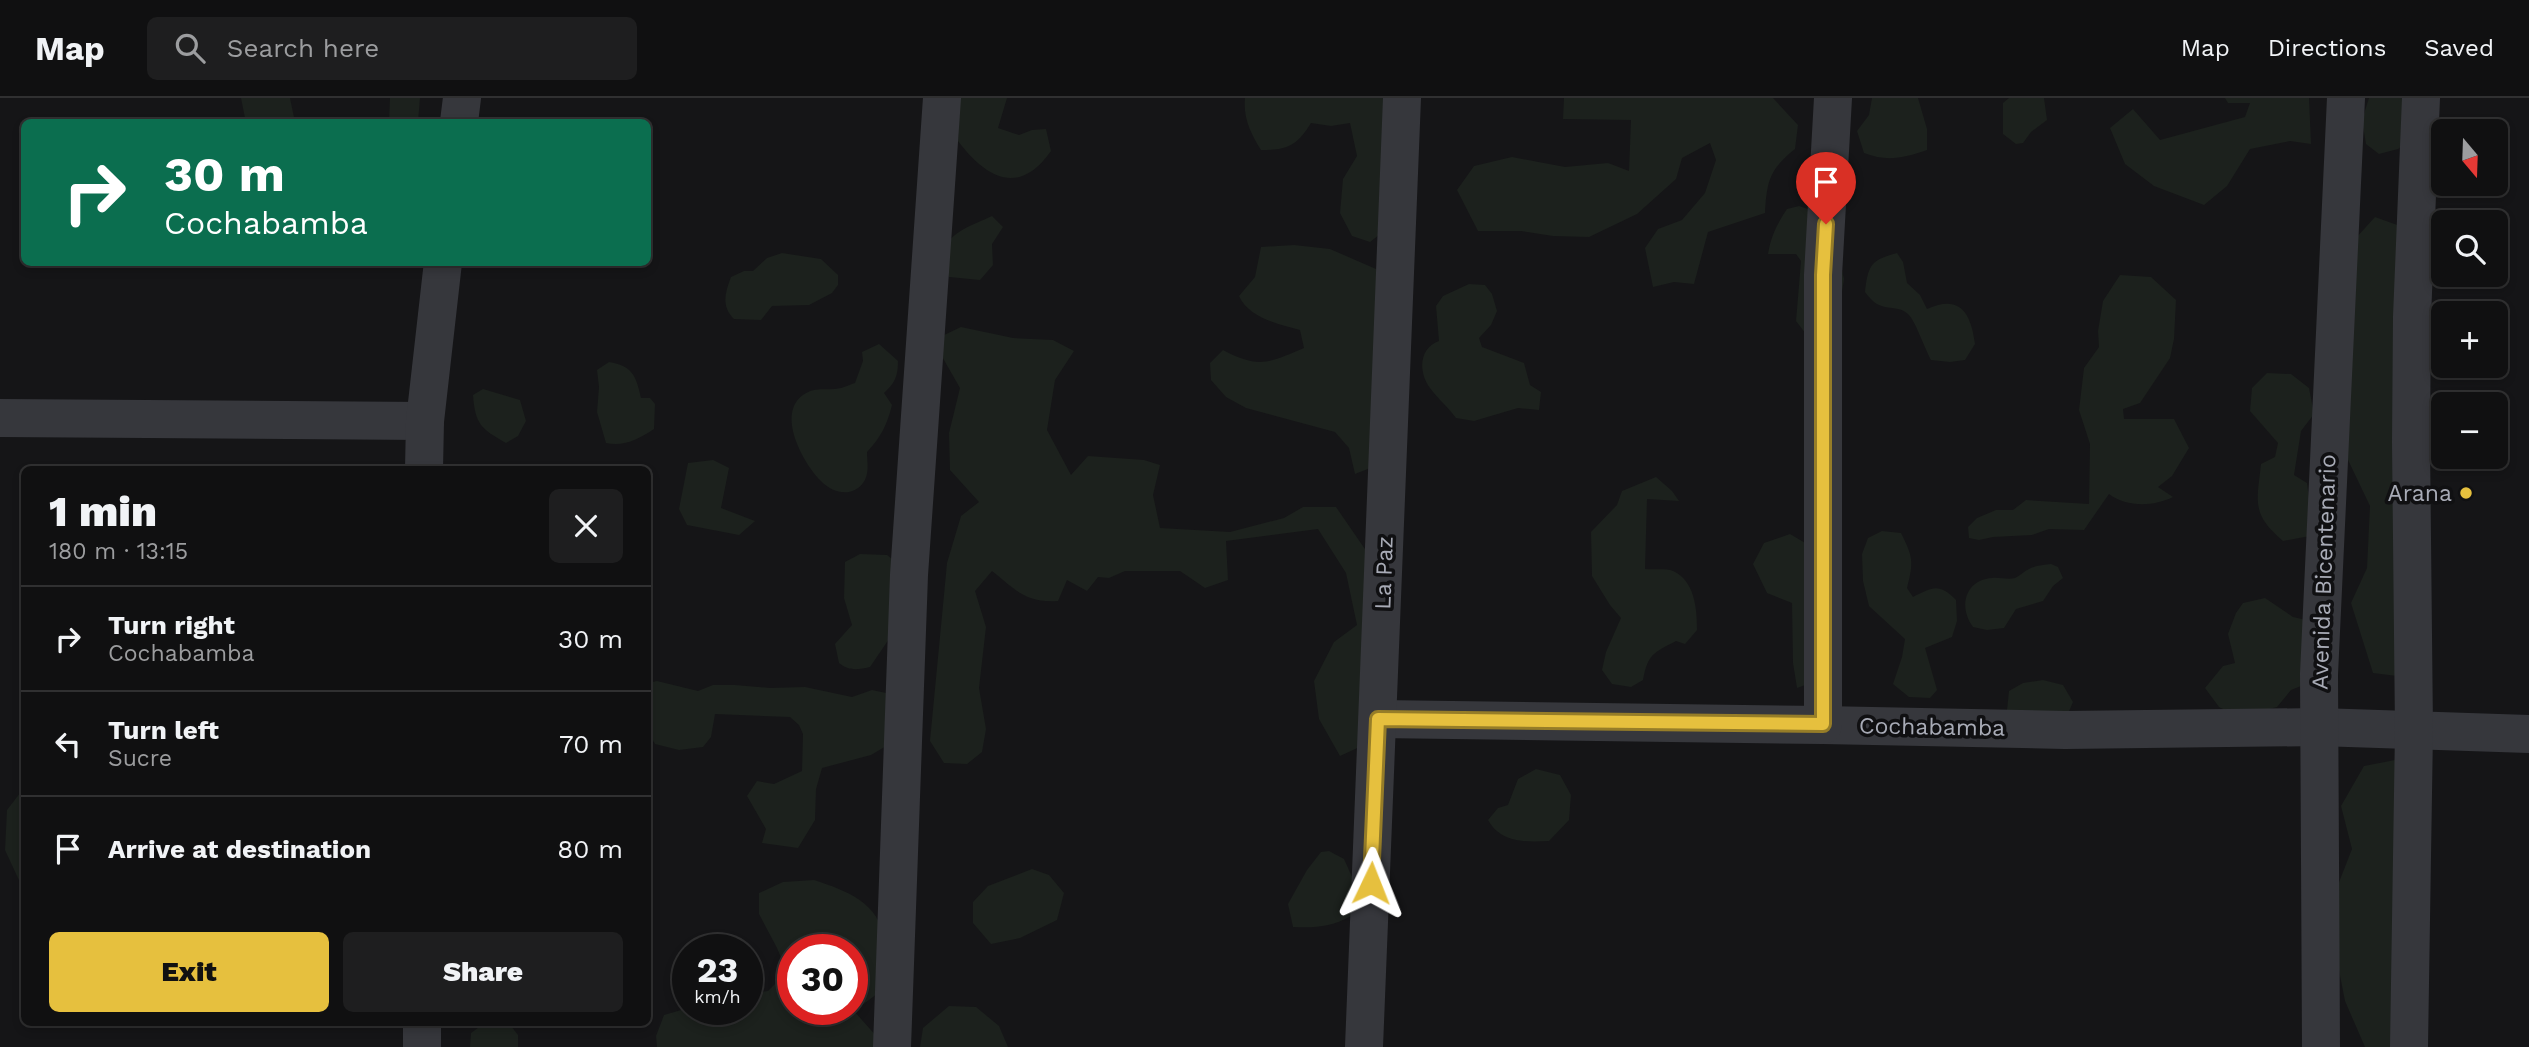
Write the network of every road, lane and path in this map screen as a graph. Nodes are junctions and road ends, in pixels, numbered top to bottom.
1 (462, 98) edge
2 (942, 98) edge
3 (1402, 98) edge
4 (1833, 98) edge
5 (2346, 98) edge
6 (2421, 98) edge
7 (459, 119) edge
8 (443, 266) edge
9 (0, 418) edge
10 (425, 421) junction
11 (424, 466) edge
12 (1378, 719) junction
13 (1823, 724) junction
14 (2319, 727) junction
15 (2414, 730) junction
16 (2529, 734) edge
17 (422, 1026) edge
18 (422, 1047) edge
19 (892, 1047) edge
20 (1364, 1047) edge
21 (2321, 1047) edge
22 (2409, 1047) edge

1 - 7 street
2 - 19 street
3 - 12 street, La Paz
4 - 13 street
5 - 14 street, Avenida Bicentenario
6 - 15 street
8 - 10 street
9 - 10 street
10 - 11 street
12 - 13 street, Cochabamba
12 - 20 street, La Paz
13 - 14 street, Cochabamba
14 - 15 street, Cochabamba
14 - 21 street, Avenida Bicentenario
15 - 16 street, Cochabamba
15 - 22 street
17 - 18 street

